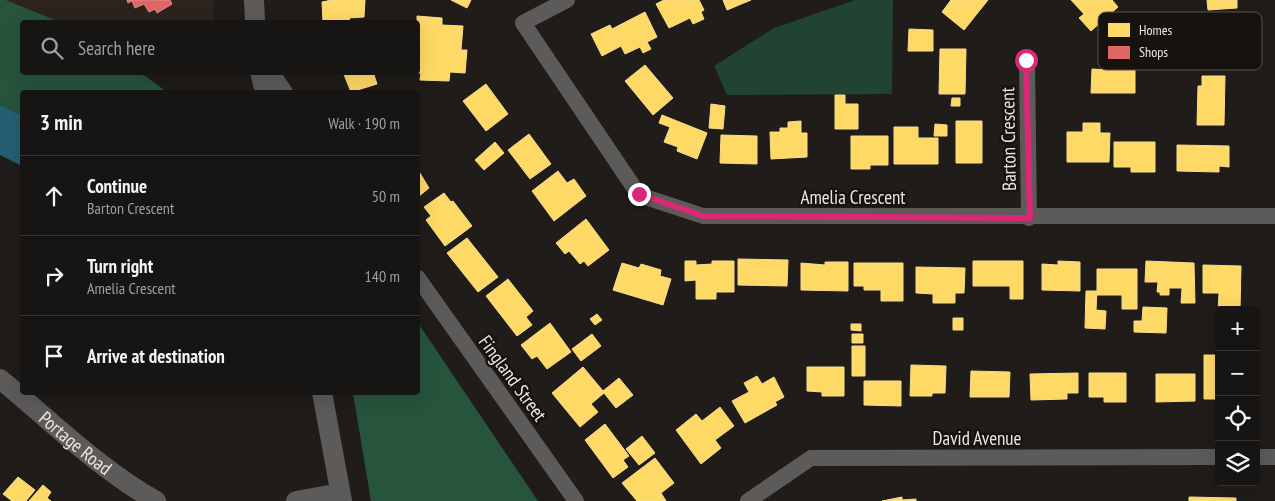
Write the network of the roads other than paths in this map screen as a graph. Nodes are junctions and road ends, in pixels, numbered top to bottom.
1 (254, 0) edge
2 (567, 0) edge
3 (255, 20) edge
4 (1026, 60) dead end
5 (261, 75) edge
6 (272, 75) edge
7 (264, 90) edge
8 (284, 90) edge
9 (1275, 216) edge
10 (1030, 218) junction
11 (420, 281) edge
12 (0, 379) edge
13 (323, 395) edge
14 (1215, 457) edge
15 (1260, 457) edge
16 (1275, 457) edge
17 (341, 497) edge
18 (156, 501) edge
19 (296, 501) edge
20 (576, 501) edge
21 (748, 501) edge

1 - 3 street
2 - 10 street, Amelia Crescent
4 - 10 street, Barton Crescent
5 - 7 street
6 - 8 street
9 - 10 street, Amelia Crescent
11 - 20 street, Fingland Street
12 - 18 street, Portage Road
13 - 17 street
14 - 21 street, David Avenue
15 - 16 street
17 - 19 street

